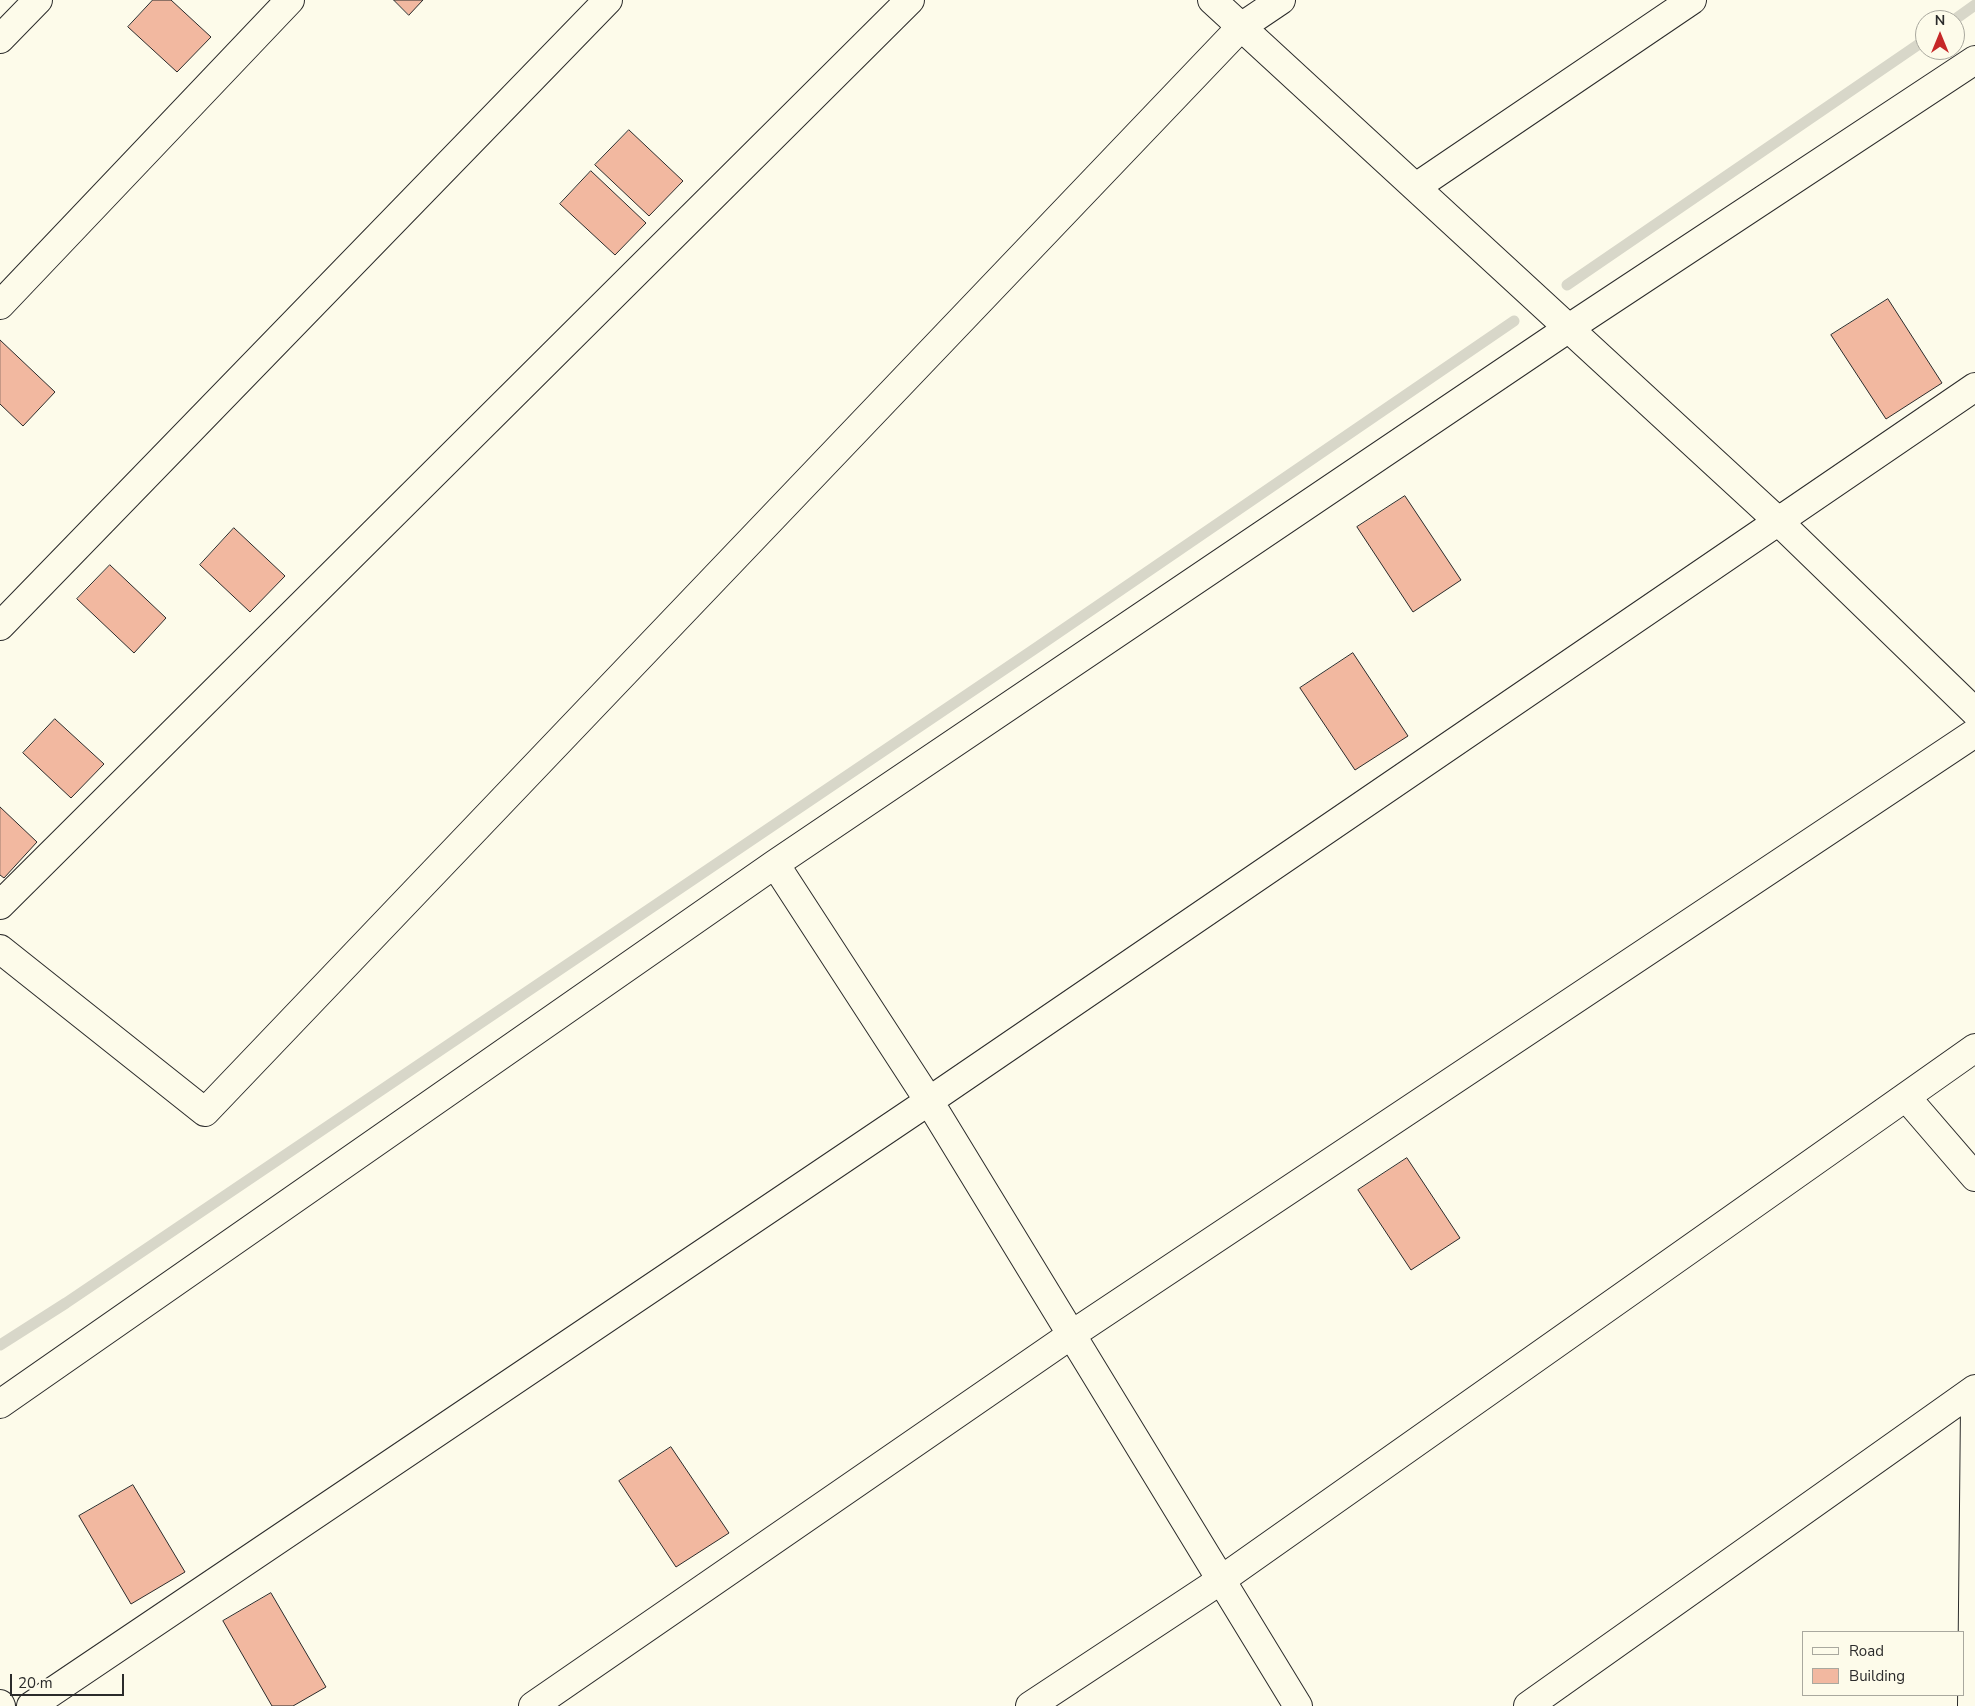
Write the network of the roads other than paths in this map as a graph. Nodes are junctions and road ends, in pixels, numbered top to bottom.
1 (38, 0) edge
2 (290, 0) edge
3 (608, 0) edge
4 (910, 0) edge
5 (1212, 0) edge
6 (1281, 0) edge
7 (1692, 0) edge
8 (1241, 26) junction
9 (0, 39) edge
10 (1975, 60) edge
11 (1416, 188) junction
12 (0, 306) edge
13 (1569, 328) junction
14 (1975, 387) edge
15 (1778, 521) junction
16 (0, 626) edge
17 (1975, 712) edge
18 (1975, 733) edge
19 (775, 864) junction
20 (0, 904) edge
21 (0, 949) edge
22 (1975, 1048) edge
23 (1906, 1097) junction
24 (929, 1101) junction
25 (1975, 1177) edge
26 (1071, 1335) junction
27 (1975, 1389) edge
28 (0, 1404) edge
29 (1975, 1406) edge
30 (1221, 1580) junction
31 (31, 1706) edge
32 (532, 1706) edge
33 (1030, 1706) edge
34 (1298, 1706) edge
35 (1528, 1706) edge
36 (1972, 1706) edge

1 - 9 street
2 - 12 street
3 - 16 street
4 - 20 street
5 - 8 street
6 - 8 street
7 - 11 street
8 - 11 street
8 - 21 street
10 - 13 street
11 - 13 street
13 - 15 street
13 - 19 street
14 - 15 street
15 - 17 street
15 - 24 street
18 - 26 street
19 - 24 street
19 - 28 street
22 - 23 street
23 - 25 street
23 - 30 street
24 - 26 street
24 - 31 street
26 - 30 street
26 - 32 street
27 - 35 street
29 - 36 street
30 - 33 street
30 - 34 street

